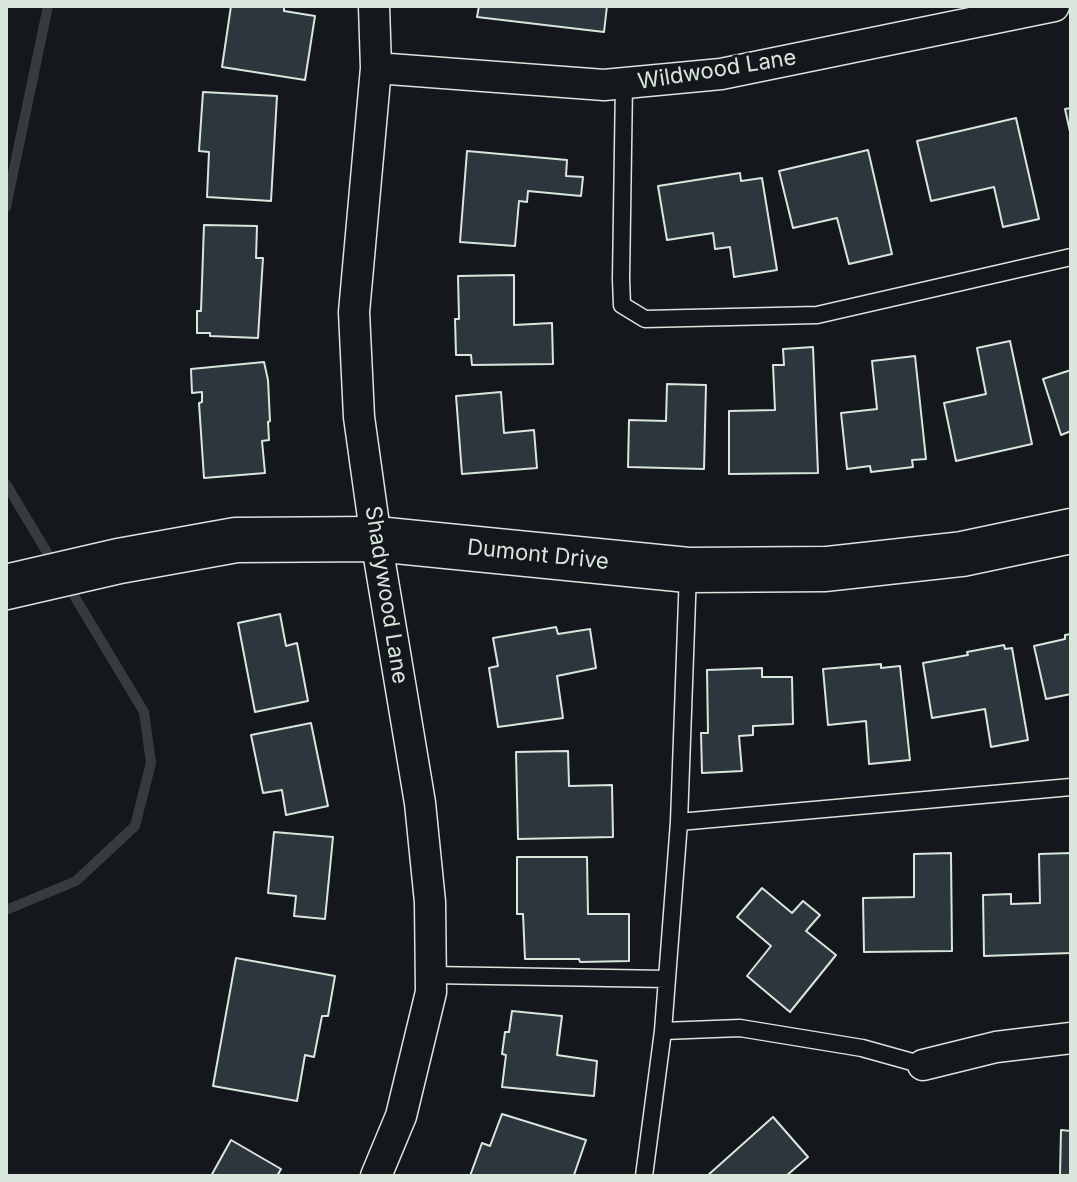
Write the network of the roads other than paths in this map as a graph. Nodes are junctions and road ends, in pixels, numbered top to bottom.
1 (374, 6) edge
2 (1054, 6) edge
3 (376, 68) junction
4 (624, 84) junction
5 (1071, 257) edge
6 (1071, 531) edge
7 (376, 539) junction
8 (688, 570) junction
9 (6, 587) edge
10 (1071, 787) edge
11 (679, 822) junction
12 (431, 975) junction
13 (667, 979) junction
14 (663, 1031) junction
15 (1071, 1038) edge
16 (923, 1065) joint
17 (376, 1176) edge
18 (644, 1176) edge

1 - 3 street, Shadywood Lane
2 - 4 street, Wildwood Lane
3 - 4 street, Wildwood Lane
3 - 7 street, Shadywood Lane
4 - 5 lane
6 - 8 street, Dumont Drive
7 - 8 street, Dumont Drive
7 - 9 street, Dumont Drive
7 - 12 street, Shadywood Lane
8 - 11 lane
10 - 11 lane
11 - 13 lane
12 - 13 lane
12 - 17 street, Shadywood Lane
13 - 14 lane
14 - 16 lane
14 - 18 lane
15 - 16 street

